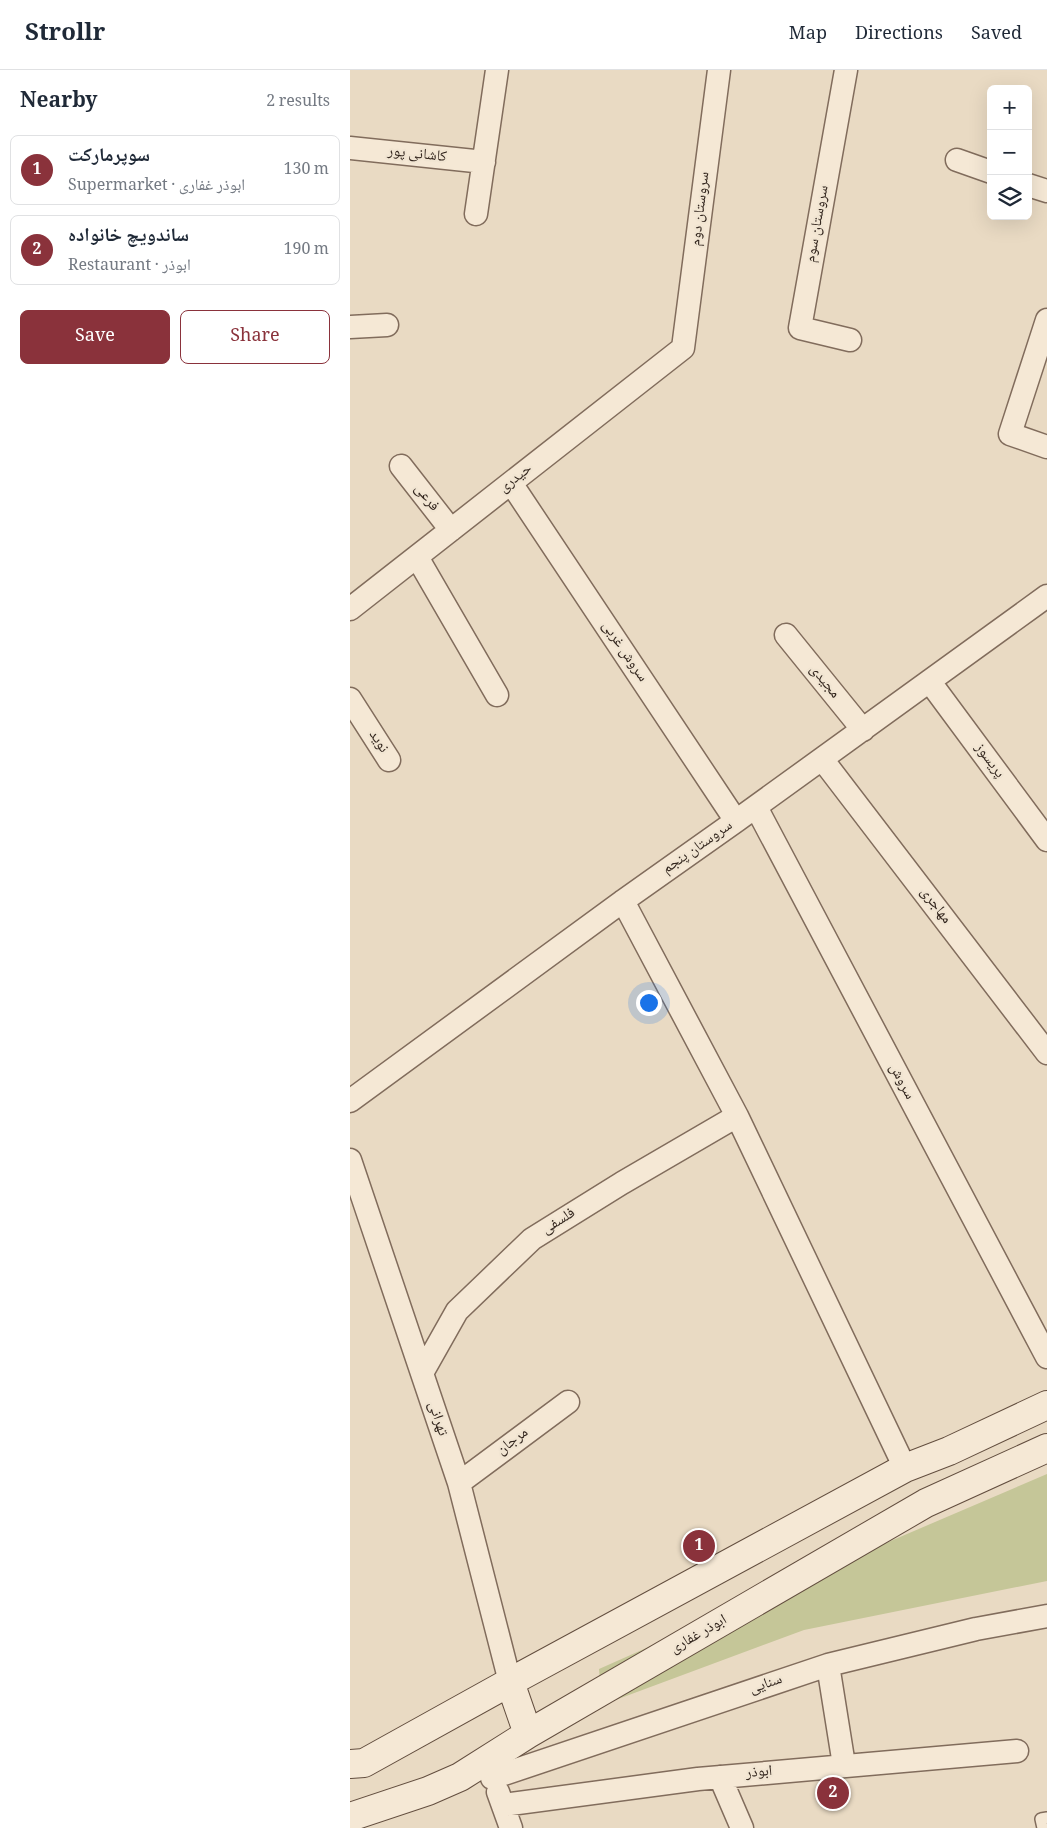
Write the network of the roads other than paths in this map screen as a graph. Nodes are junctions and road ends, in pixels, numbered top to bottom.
1 (498, 70) edge
2 (719, 70) edge
3 (846, 70) edge
4 (350, 148) edge
5 (957, 160) dead end
6 (484, 162) junction
7 (987, 171) edge
8 (1032, 186) edge
9 (1047, 191) edge
10 (476, 214) dead end
11 (1047, 320) edge
12 (387, 325) dead end
13 (350, 327) edge
14 (850, 340) dead end
15 (683, 348) joint
16 (1047, 447) edge
17 (401, 466) dead end
18 (511, 483) junction
19 (451, 530) junction
20 (417, 557) junction
21 (1047, 596) edge
22 (350, 609) edge
23 (786, 635) dead end
24 (930, 682) junction
25 (498, 695) dead end
26 (350, 698) edge
27 (863, 730) junction
28 (822, 759) junction
29 (389, 760) dead end
30 (756, 807) junction
31 (736, 821) junction
32 (1047, 840) edge
33 (623, 901) junction
34 (1047, 1053) edge
35 (350, 1101) edge
36 (737, 1116) junction
37 (350, 1160) edge
38 (1047, 1357) edge
39 (422, 1373) junction
40 (568, 1402) dead end
41 (1047, 1405) edge
42 (1047, 1448) edge
43 (906, 1468) junction
44 (458, 1483) junction
45 (1047, 1616) edge
46 (828, 1665) junction
47 (510, 1682) junction
48 (528, 1734) junction
49 (1017, 1751) dead end
50 (350, 1764) edge
51 (844, 1765) junction
52 (489, 1770) junction
53 (720, 1777) junction
54 (503, 1805) junction
55 (350, 1817) edge
56 (1047, 1818) edge
57 (511, 1828) edge
58 (742, 1828) edge
59 (1044, 1828) edge

1 - 6 street
2 - 15 street, سروستان دوم
3 - 14 street, سروستان سوم
4 - 6 street, کاشانی پور
5 - 7 street
6 - 10 street
8 - 9 street
11 - 16 street
12 - 13 street
15 - 18 street, حیدری
17 - 19 street, فرعی
18 - 19 street, حیدری
18 - 31 street, سروش غربی
19 - 20 street, حیدری
20 - 22 street, حیدری
20 - 25 street
21 - 24 street, سروستان پنجم
23 - 27 street, مجیدی
24 - 27 street, سروستان پنجم
24 - 32 street, پریسوز
26 - 29 street, نوید
27 - 28 street, سروستان پنجم
28 - 30 street, سروستان پنجم
28 - 34 street, مهاجری
30 - 31 street, سروستان پنجم
30 - 38 street, سروش
31 - 33 street, سروستان پنجم
33 - 35 street, سروستان پنجم
33 - 36 street
36 - 39 street, فلسفی
36 - 43 street
37 - 39 street, تهرانی
39 - 44 street, تهرانی
40 - 44 street, مرجان
41 - 43 main road
42 - 48 main road, ابوذر غفاری
43 - 47 main road
44 - 47 street, تهرانی
45 - 46 street, سنایی
46 - 51 street
46 - 52 street, سنایی
47 - 48 main road
47 - 50 main road
48 - 52 main road, ابوذر غفاری
49 - 51 street, ابوذر
51 - 53 street, ابوذر
52 - 54 street
52 - 55 main road, ابوذر غفاری
53 - 54 street, ابوذر
53 - 58 street
54 - 57 street
56 - 59 lane

